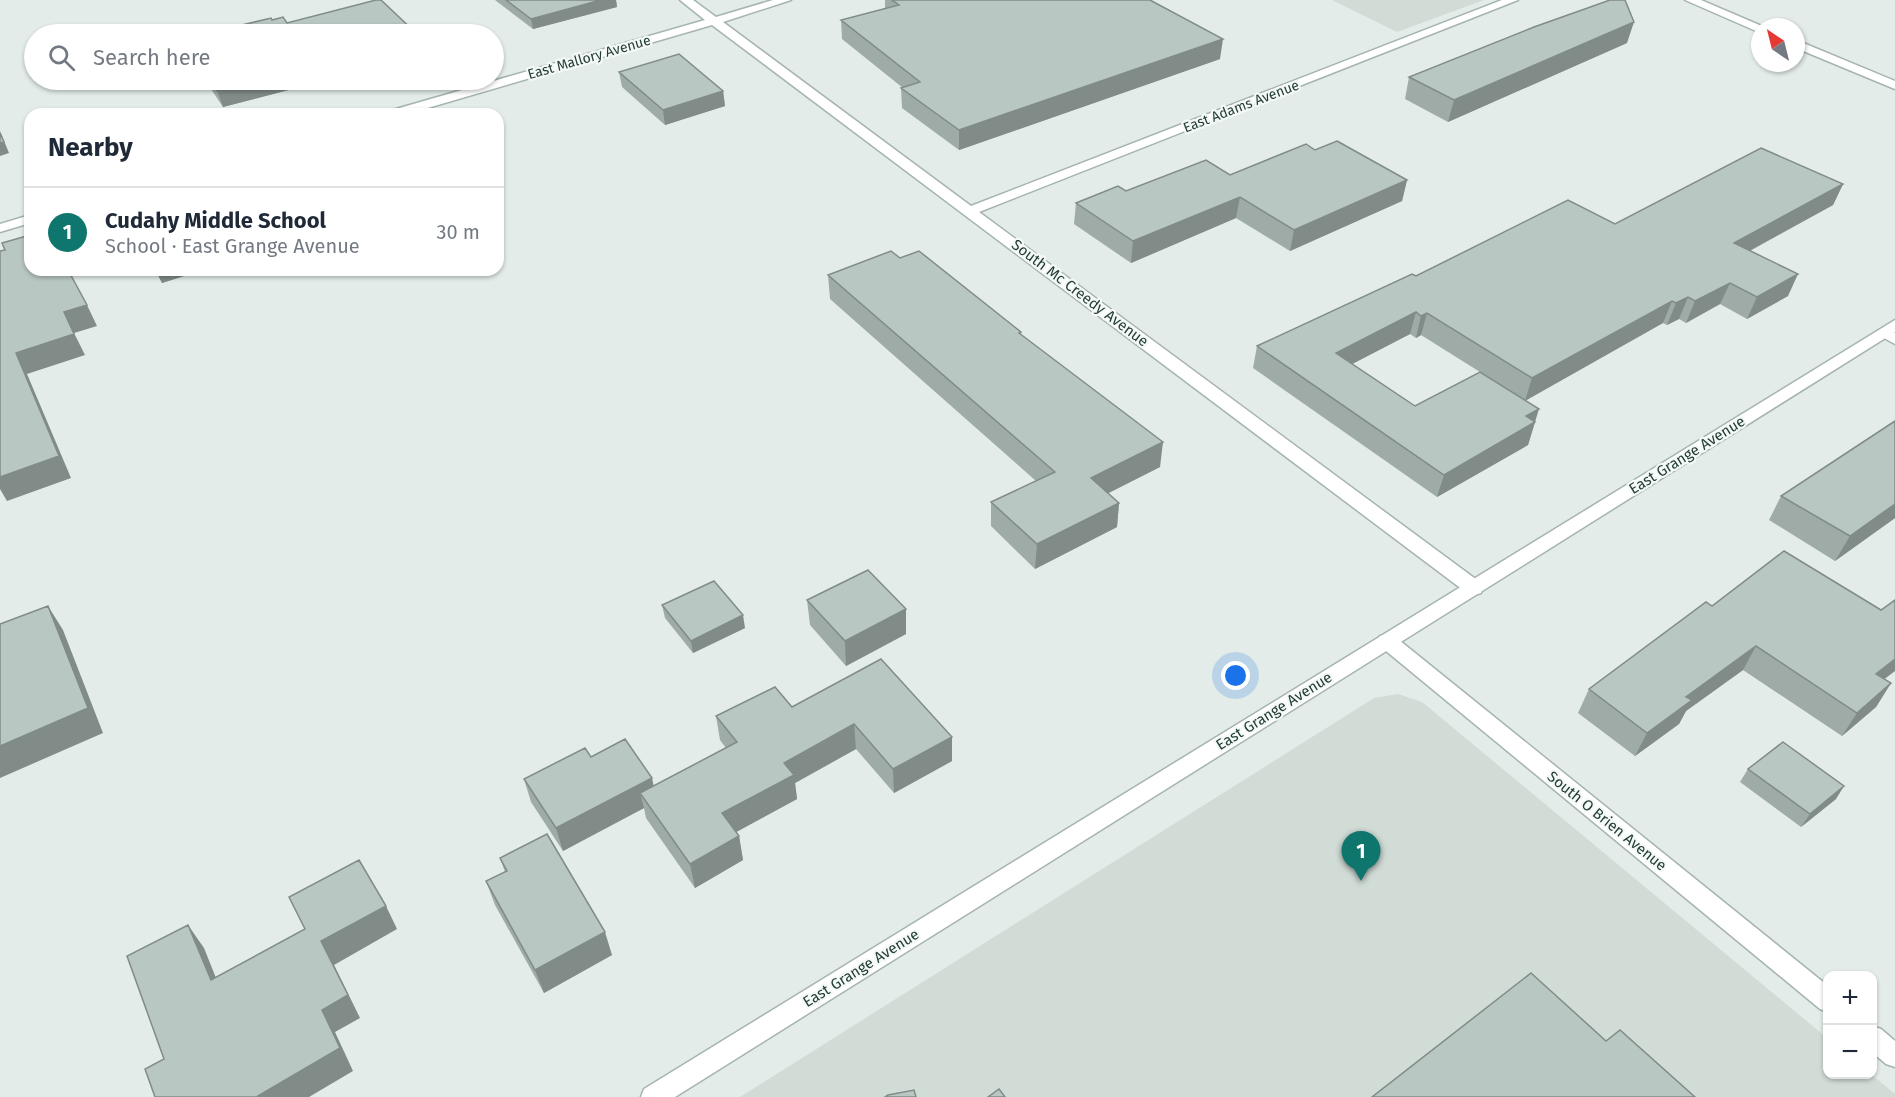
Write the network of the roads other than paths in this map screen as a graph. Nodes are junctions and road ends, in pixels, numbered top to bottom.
1 (686, 0) edge
2 (785, 0) edge
3 (1512, 0) edge
4 (1691, 0) edge
5 (714, 21) junction
6 (1751, 25) edge
7 (1805, 48) edge
8 (504, 82) edge
9 (1895, 85) edge
10 (476, 90) edge
11 (414, 108) edge
12 (970, 211) junction
13 (24, 221) edge
14 (0, 228) edge
15 (1891, 332) edge
16 (1474, 588) junction
17 (1387, 641) junction
18 (1823, 997) edge
19 (1877, 1041) edge
20 (1895, 1056) edge
21 (653, 1097) edge

1 - 5 street, South Mc Creedy Avenue
2 - 5 street, East Mallory Avenue
3 - 12 street, East Adams Avenue
4 - 6 street
5 - 8 street, East Mallory Avenue
5 - 12 street, South Mc Creedy Avenue
7 - 9 street
10 - 11 street, East Mallory Avenue
12 - 16 street, South Mc Creedy Avenue
13 - 14 street
15 - 16 street, East Grange Avenue
16 - 17 street, East Grange Avenue
17 - 18 street, South O Brien Avenue
17 - 21 street, East Grange Avenue
19 - 20 street

